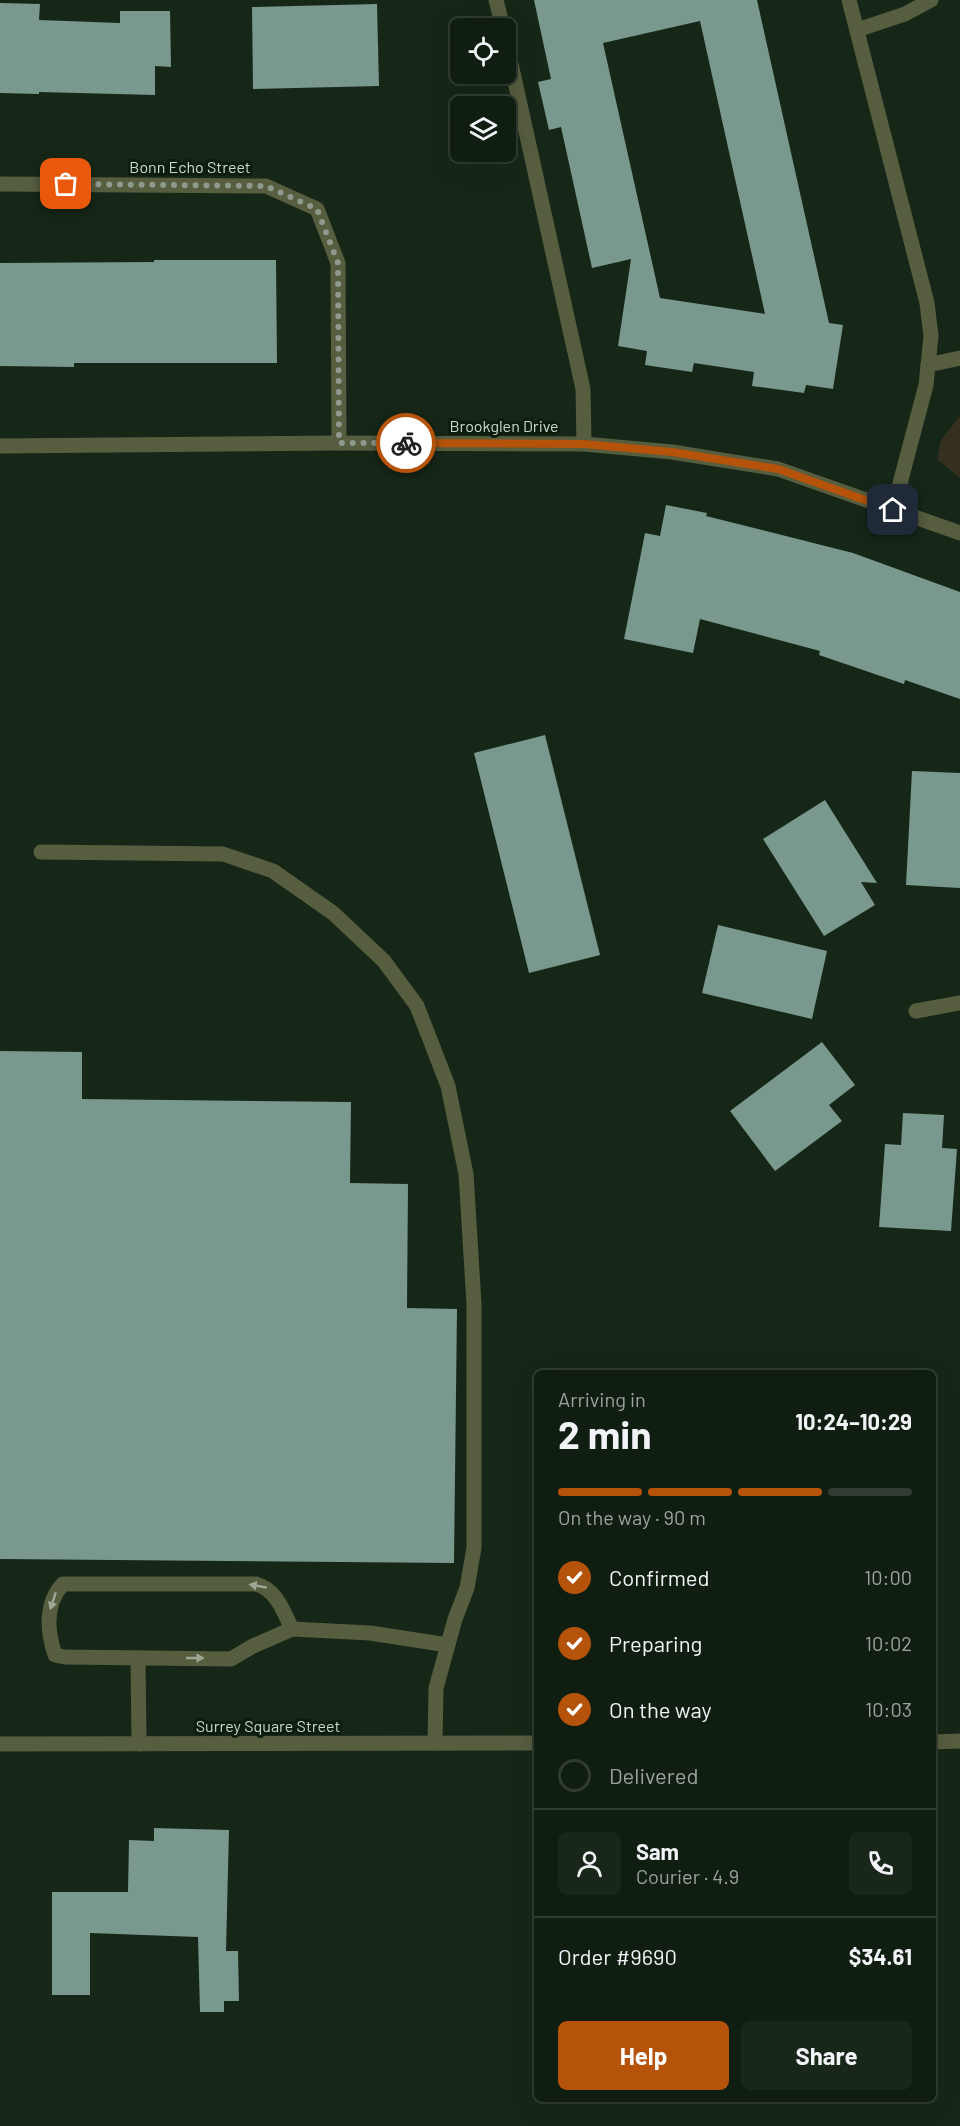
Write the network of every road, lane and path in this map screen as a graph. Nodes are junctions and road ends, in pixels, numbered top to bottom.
1 (496, 0) edge
2 (849, 0) edge
3 (931, 0) edge
4 (500, 18) edge
5 (857, 30) junction
6 (516, 84) edge
7 (0, 184) edge
8 (960, 358) edge
9 (928, 365) junction
10 (339, 443) junction
11 (584, 444) junction
12 (0, 446) edge
13 (893, 510) junction
14 (960, 533) edge
15 (41, 852) dead end
16 (960, 1003) edge
17 (916, 1011) dead end
18 (292, 1629) junction
19 (448, 1645) junction
20 (138, 1658) junction
21 (936, 1742) edge
22 (960, 1742) edge
23 (435, 1743) junction
24 (534, 1743) edge
25 (0, 1744) edge
26 (139, 1744) junction

1 - 4 street
2 - 5 street
3 - 5 street
5 - 9 street
6 - 11 street
7 - 10 street, Bonn Echo Street
8 - 9 street
9 - 13 street
10 - 11 street, Brookglen Drive
10 - 12 street, Brookglen Drive
11 - 13 street, Brookglen Drive
13 - 14 street, Brookglen Drive
15 - 19 street
16 - 17 street
18 - 19 street
20 -> 18 street
18 -> 20 street
19 - 23 street
20 - 26 street
21 - 22 street
23 - 24 street, Surrey Square Street
23 - 26 street, Surrey Square Street
25 - 26 street, Surrey Square Street

